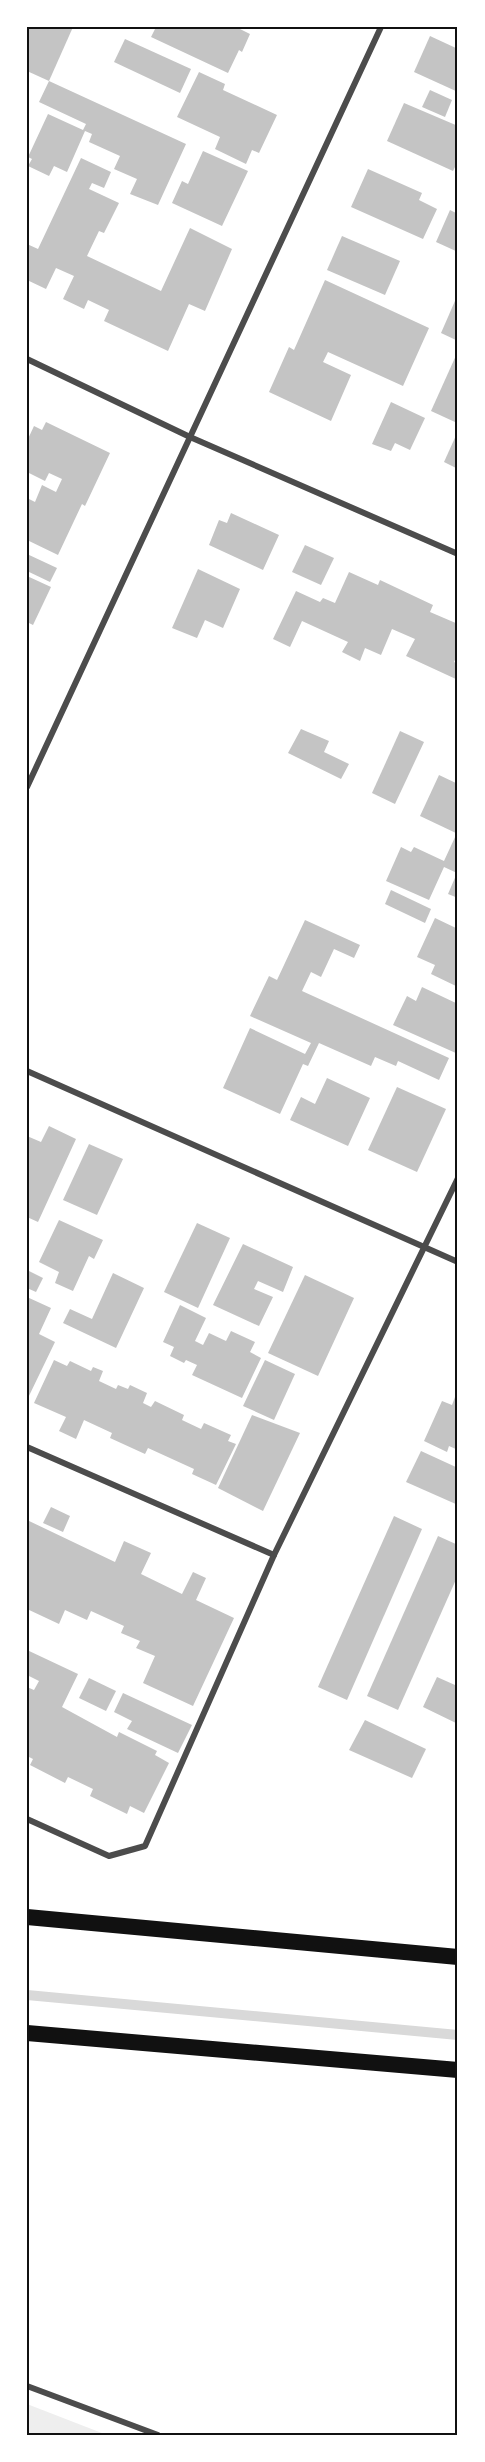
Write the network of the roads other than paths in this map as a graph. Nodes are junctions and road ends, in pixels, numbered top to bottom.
1 (381, 27) edge
2 (27, 359) edge
3 (190, 437) junction
4 (458, 554) edge
5 (27, 787) edge
6 (27, 1071) edge
7 (458, 1178) edge
8 (424, 1246) junction
9 (458, 1262) edge
10 (27, 1448) edge
11 (274, 1555) junction
12 (27, 1819) edge
13 (27, 1917) edge
14 (458, 1957) edge
15 (27, 2033) edge
16 (458, 2070) edge
17 (27, 2386) edge
18 (158, 2435) edge

1 - 3 street
2 - 3 street
3 - 4 street
3 - 5 street
6 - 8 street
7 - 8 street
8 - 9 street
8 - 11 street
10 - 11 street
11 - 12 street
13 - 14 highway
15 - 16 highway
17 - 18 street

